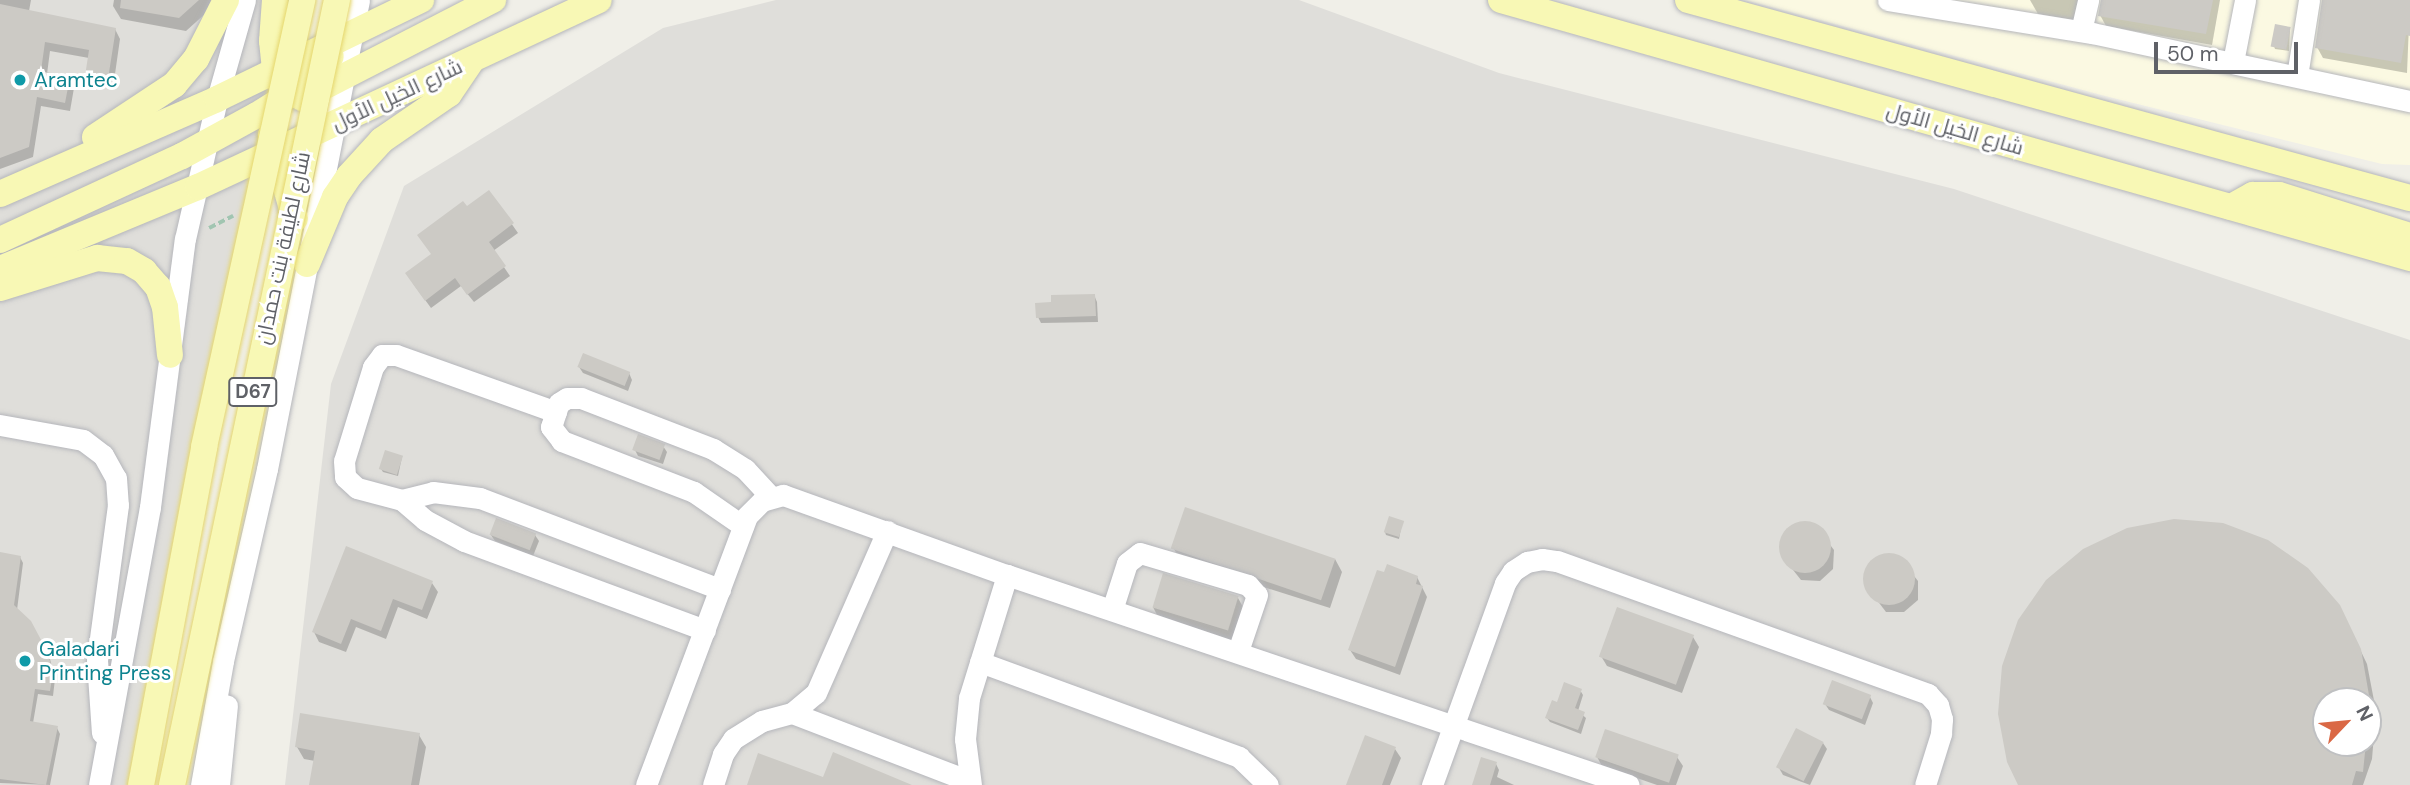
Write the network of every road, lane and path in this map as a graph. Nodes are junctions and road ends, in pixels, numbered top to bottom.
1 (226, 0) edge
2 (245, 0) edge
3 (275, 0) edge
4 (302, 0) edge
5 (337, 0) edge
6 (359, 0) edge
7 (421, 0) edge
8 (493, 0) edge
9 (599, 0) edge
10 (1500, 0) edge
11 (1688, 0) edge
12 (1888, 0) edge
13 (2088, 0) edge
14 (2245, 0) edge
15 (2309, 0) edge
16 (1982, 7) edge
17 (2081, 31) junction
18 (354, 32) junction
19 (472, 60) junction
20 (2233, 62) junction
21 (275, 69) junction
22 (345, 76) junction
23 (2297, 76) junction
24 (217, 99) junction
25 (290, 99) junction
26 (2410, 101) edge
27 (260, 118) junction
28 (334, 124) junction
29 (207, 142) junction
30 (275, 150) junction
31 (78, 158) junction
32 (198, 187) junction
33 (0, 194) edge
34 (2410, 198) edge
35 (2231, 207) junction
36 (2410, 236) edge
37 (0, 240) edge
38 (2410, 258) edge
39 (307, 264) junction
40 (0, 269) edge
41 (0, 288) edge
42 (170, 355) junction
43 (556, 412) junction
44 (0, 425) edge
45 (771, 496) junction
46 (402, 500) junction
47 (743, 526) junction
48 (887, 531) junction
49 (1007, 575) junction
50 (720, 589) junction
51 (1112, 610) junction
52 (705, 629) junction
53 (1238, 652) junction
54 (223, 662) junction
55 (980, 662) junction
56 (792, 713) junction
57 (1455, 723) junction
58 (105, 756) junction
59 (970, 783) edge
60 (99, 785) edge
61 (141, 785) edge
62 (172, 785) edge
63 (201, 785) edge
64 (219, 785) edge
65 (646, 785) edge
66 (713, 785) edge
67 (1268, 785) edge
68 (1432, 785) edge
69 (1629, 785) edge
70 (1925, 785) edge

1 - 31 main road
2 - 24 street
3 - 21 main road
4 - 61 main road, شارع لطيفة بنت حمدان / D67, bridge
5 - 62 main road, شارع لطيفة بنت حمدان / D67, bridge
6 - 18 street, شارع لطيفة بنت حمدان / D67
7 - 18 main road
8 - 22 main road
9 - 19 main road, شارع الخيل الأول
10 - 35 main road, شارع الخيل الأول
11 - 34 main road
12 - 16 street
13 - 17 street
14 - 20 street
15 - 23 street
16 - 17 street
17 - 20 street
18 - 21 main road
18 - 22 street, شارع لطيفة بنت حمدان / D67
18 - 25 main road
19 - 28 main road, شارع الخيل الأول
19 - 39 main road
20 - 23 street
21 - 24 main road
21 - 25 main road
22 - 25 main road
22 - 28 street, شارع لطيفة بنت حمدان / D67
23 - 26 street
24 - 27 main road
24 - 29 street
24 - 31 main road
25 - 27 main road
25 - 28 main road
27 - 29 main road
27 - 30 main road
27 - 32 main road
28 - 30 main road, شارع الخيل الأول
28 - 39 street, شارع لطيفة بنت حمدان / D67
29 - 32 street
29 - 37 main road
30 - 32 main road, شارع الخيل الأول
30 - 39 main road
31 - 33 main road
32 - 40 main road, شارع الخيل الأول
32 - 42 street
35 - 36 main road
35 - 38 main road, شارع الخيل الأول
39 - 54 street, شارع لطيفة بنت حمدان / D67
41 - 42 main road
42 - 58 street
43 - 45 street
43 - 46 street
43 - 47 street
44 - 58 street
45 - 47 street
45 - 48 street
46 - 50 street
46 - 52 street
47 - 50 street
48 - 49 street
48 - 56 street
49 - 51 street
49 - 55 street
50 - 52 street
51 - 53 street
51 - 53 street
52 - 65 street
53 - 57 street
54 - 63 street, شارع لطيفة بنت حمدان / D67
54 - 64 street
55 - 59 street
55 - 67 street
56 - 59 street
56 - 66 street
57 - 68 street
57 - 69 street
57 - 70 street
58 - 60 street

